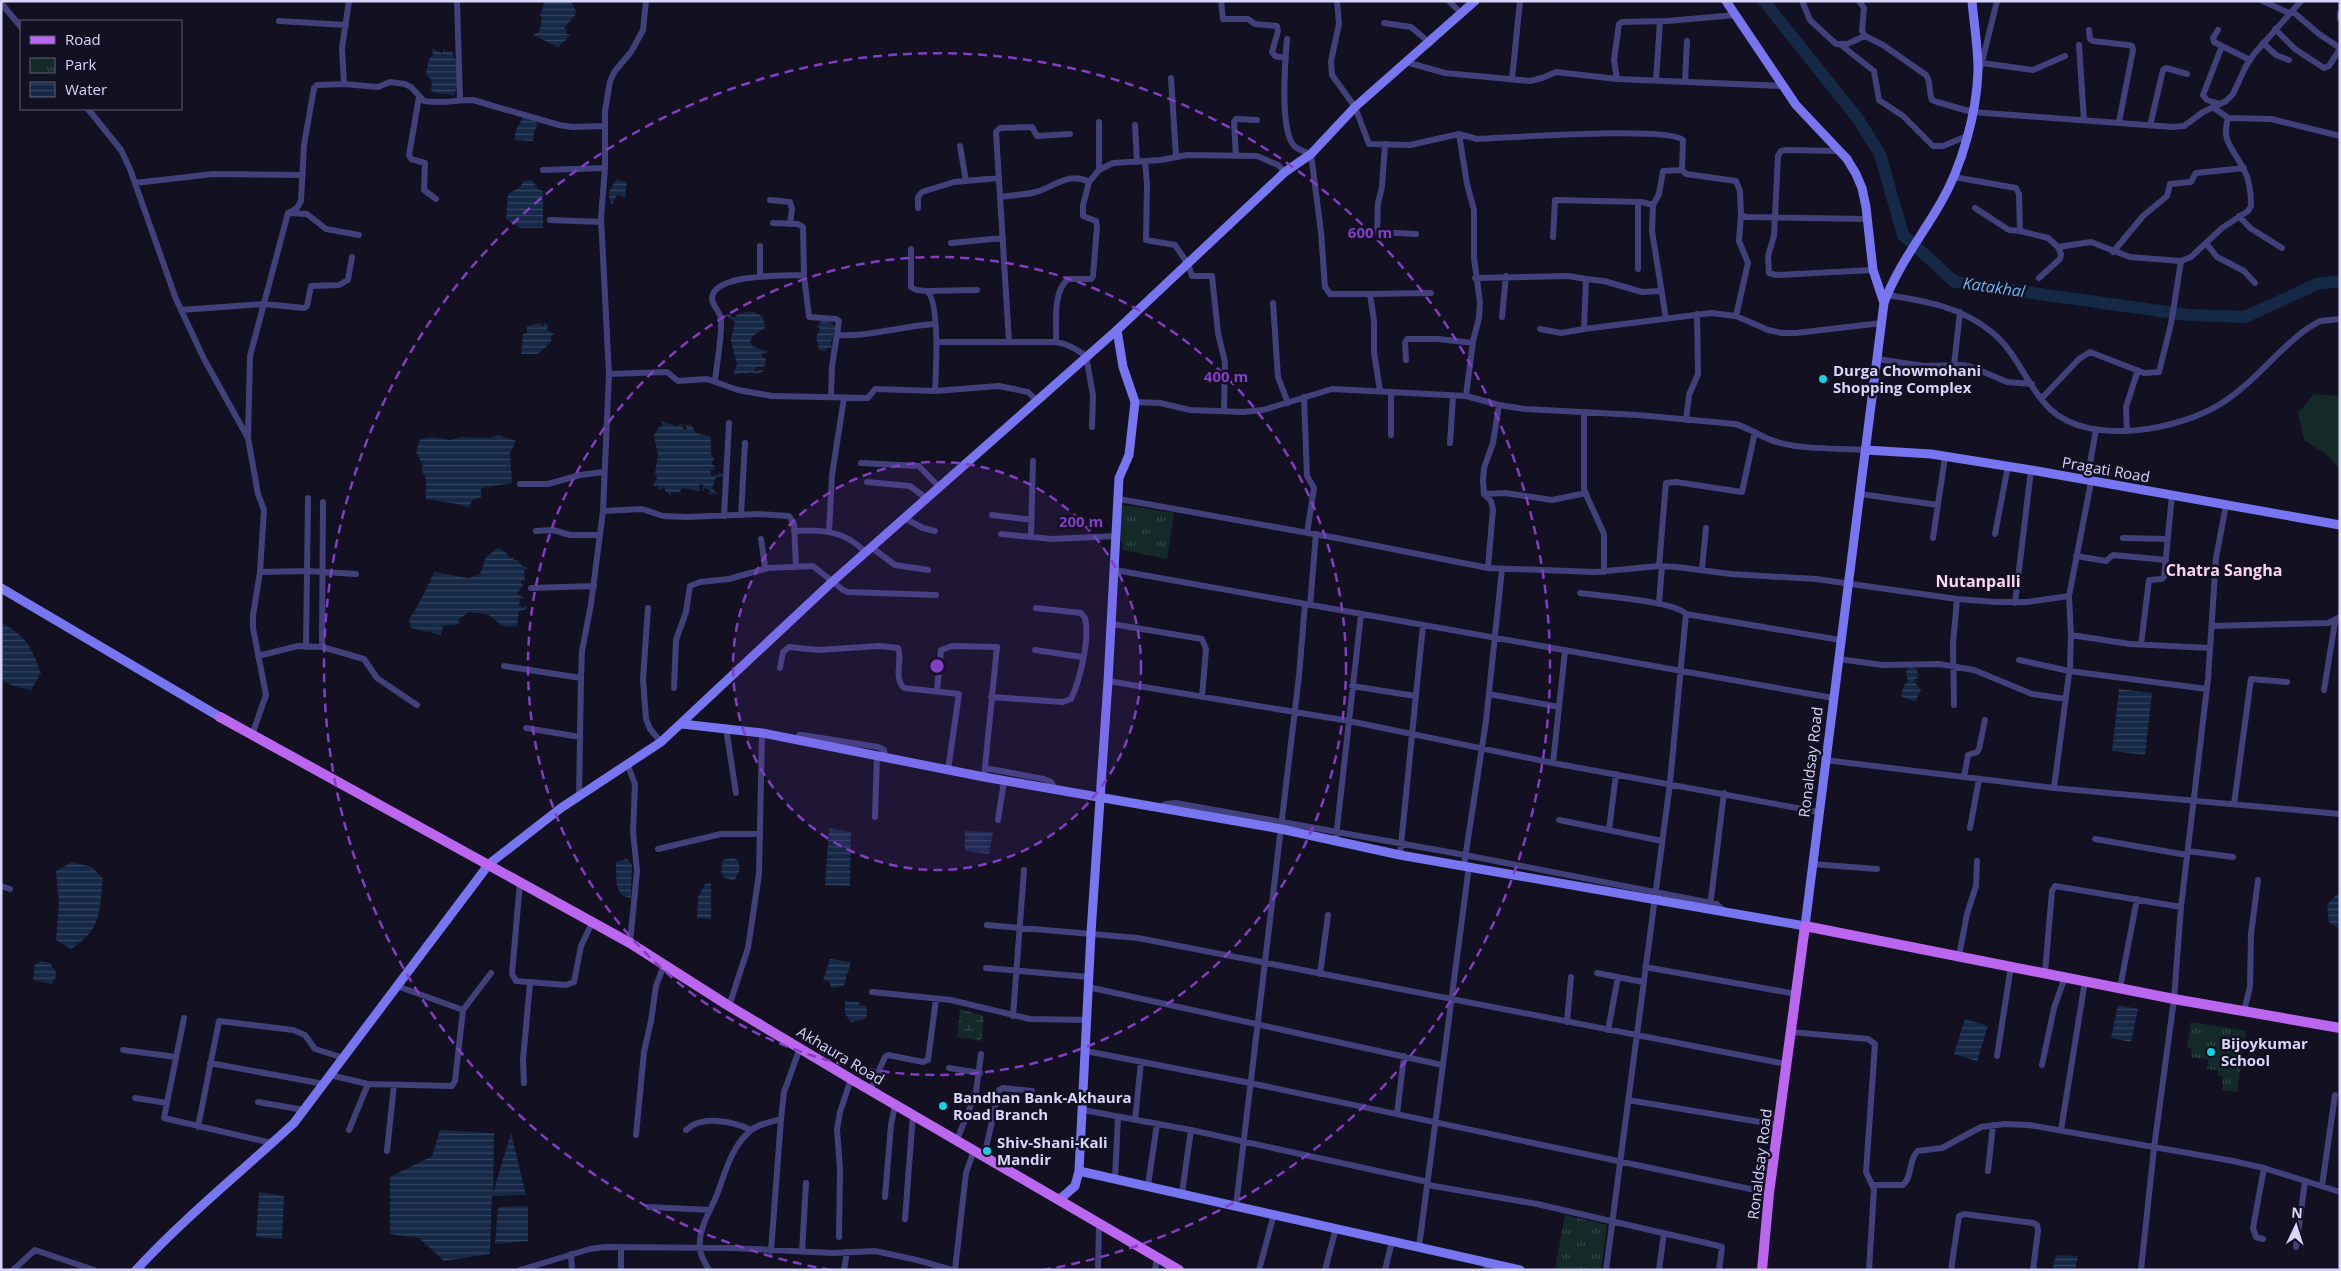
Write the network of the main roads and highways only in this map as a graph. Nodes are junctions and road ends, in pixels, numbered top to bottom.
1 (220, 717) road end
2 (2340, 1028) edge
3 (1179, 1270) edge
4 (1762, 1270) edge

1 - 3 main road, Akhaura Road
2 - 4 main road, Ronaldsay Road

